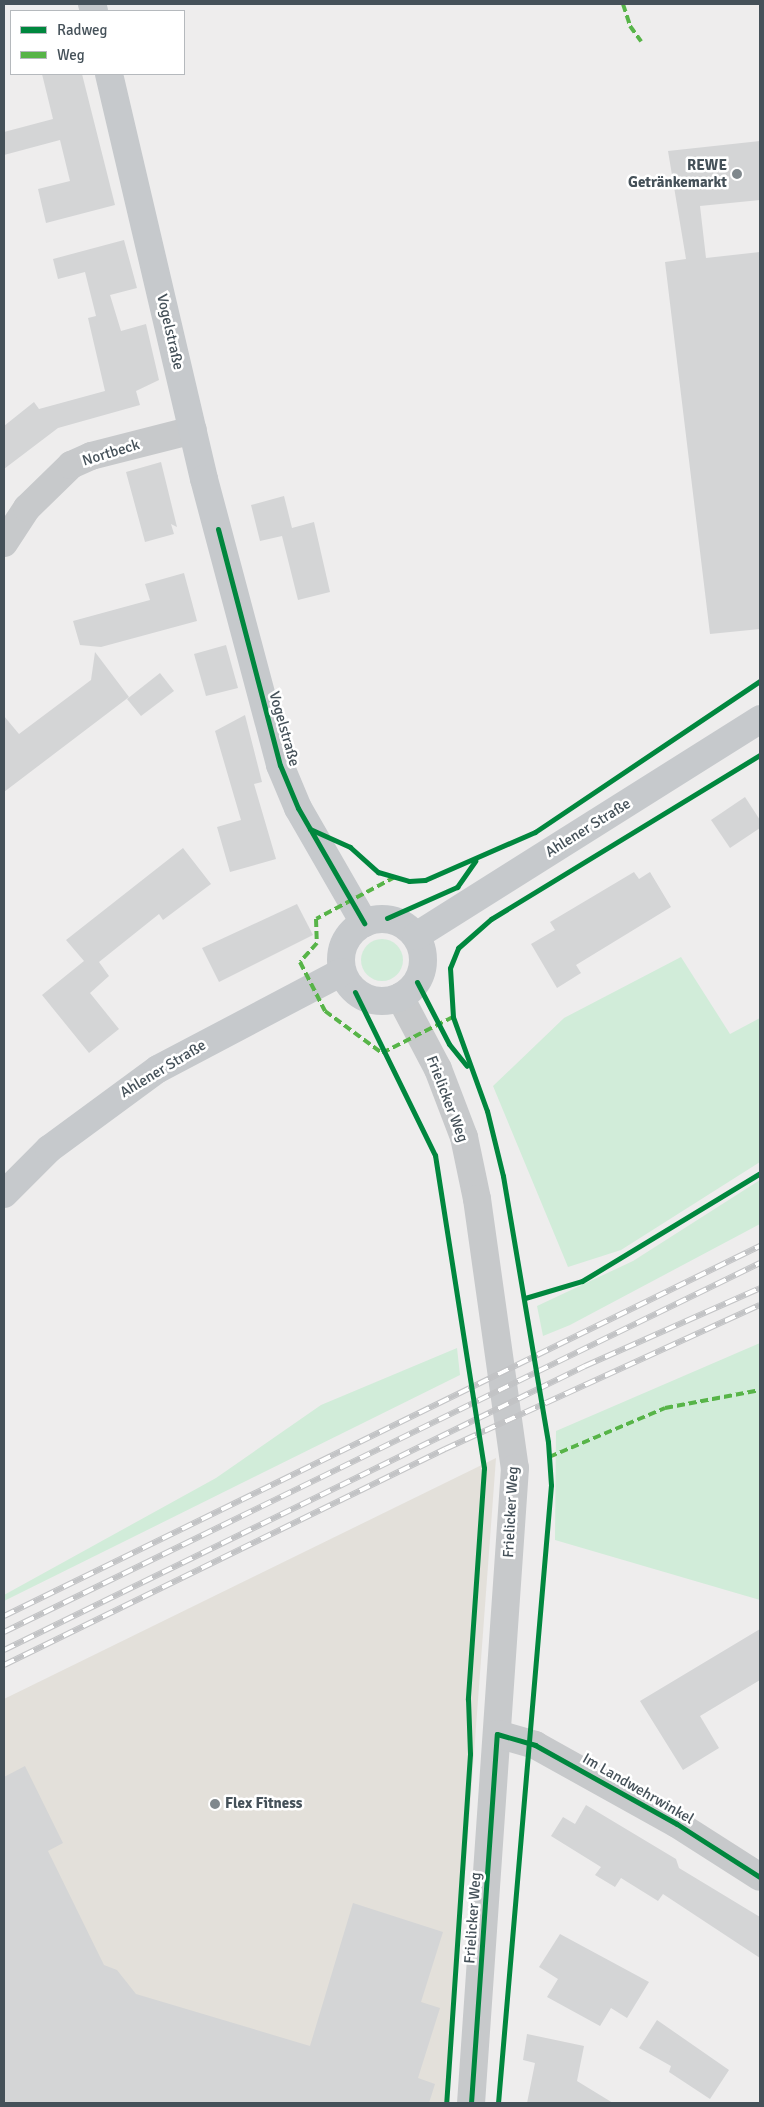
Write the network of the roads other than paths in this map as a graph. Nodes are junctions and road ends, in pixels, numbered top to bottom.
1 (109, 75) edge
2 (193, 430) junction
3 (4, 542) edge
4 (760, 719) edge
5 (364, 923) junction
6 (416, 936) junction
7 (342, 972) junction
8 (400, 997) junction
9 (4, 1194) edge
10 (497, 1734) junction
11 (760, 1877) edge
12 (471, 2103) edge

1 - 2 main road, Vogelstraße
2 - 3 street, Nortbeck
2 - 5 main road, Vogelstraße
4 - 6 main road, Ahlener Straße
5 - 6 main road
5 - 7 main road
6 - 8 main road
7 - 8 main road
7 - 9 main road, Ahlener Straße
8 - 10 street, Frielicker Weg
10 - 11 street, Im Landwehrwinkel
10 - 12 street, Frielicker Weg

